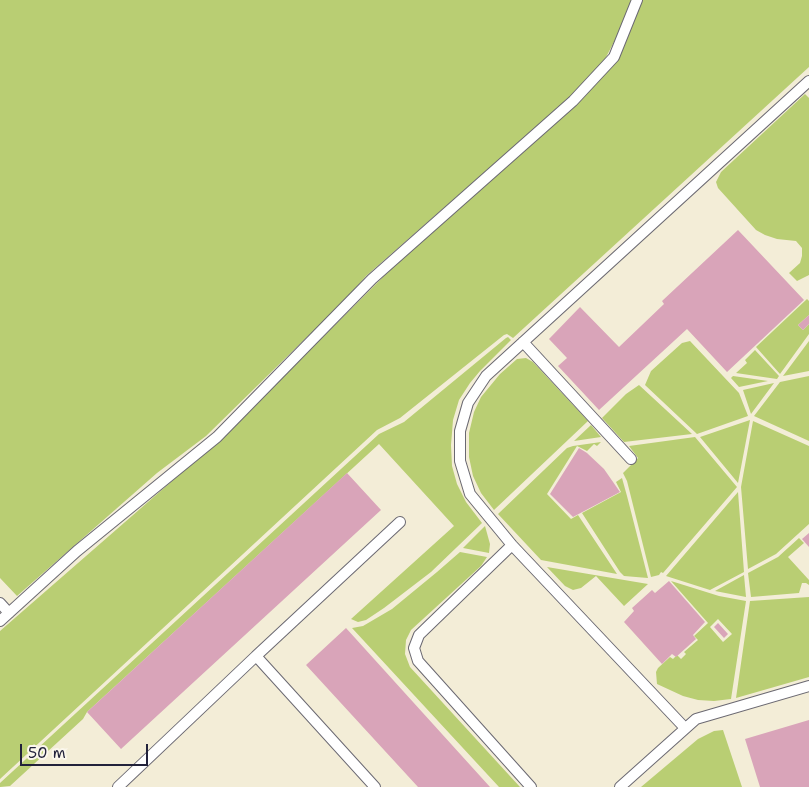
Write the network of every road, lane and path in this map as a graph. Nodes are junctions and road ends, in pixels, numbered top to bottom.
1 (637, 0) edge
2 (809, 80) edge
3 (523, 342) junction
4 (631, 459) dead end
5 (400, 522) dead end
6 (512, 545) junction
7 (0, 604) edge
8 (9, 613) junction
9 (0, 621) edge
10 (256, 656) junction
11 (809, 686) edge
12 (685, 728) junction
13 (118, 787) edge
14 (375, 787) edge
15 (531, 787) edge
16 (620, 787) edge

1 - 8 lane
2 - 3 lane
3 - 4 lane
3 - 6 lane
5 - 10 lane
6 - 12 lane
6 - 15 lane
7 - 8 lane
8 - 9 lane
10 - 13 lane
10 - 14 lane
11 - 12 lane
12 - 16 lane

